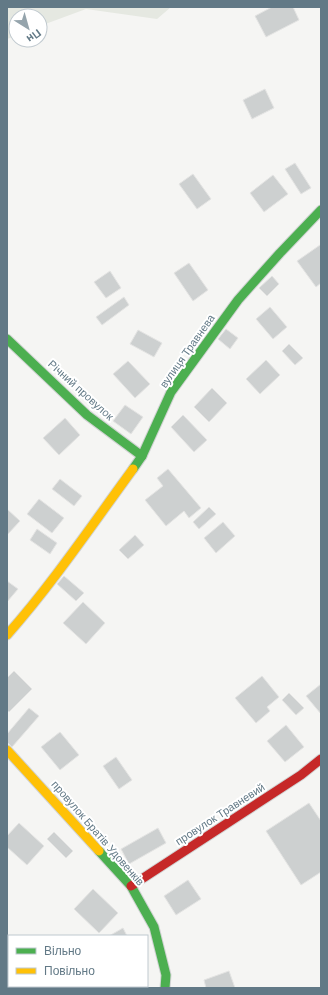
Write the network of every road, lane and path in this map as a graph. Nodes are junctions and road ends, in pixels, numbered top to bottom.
1 (321, 210) edge
2 (7, 339) edge
3 (142, 456) junction
4 (7, 635) edge
5 (7, 750) edge
6 (321, 759) edge
7 (131, 886) junction
8 (164, 988) edge

1 - 3 street, вулиця Травнева
2 - 3 street, Річний провулок
3 - 4 street, вулиця Травнева
5 - 7 street, провулок Братів Удовенків
6 - 7 street, провулок Травневий
7 - 8 street, провулок Братів Удовенків

